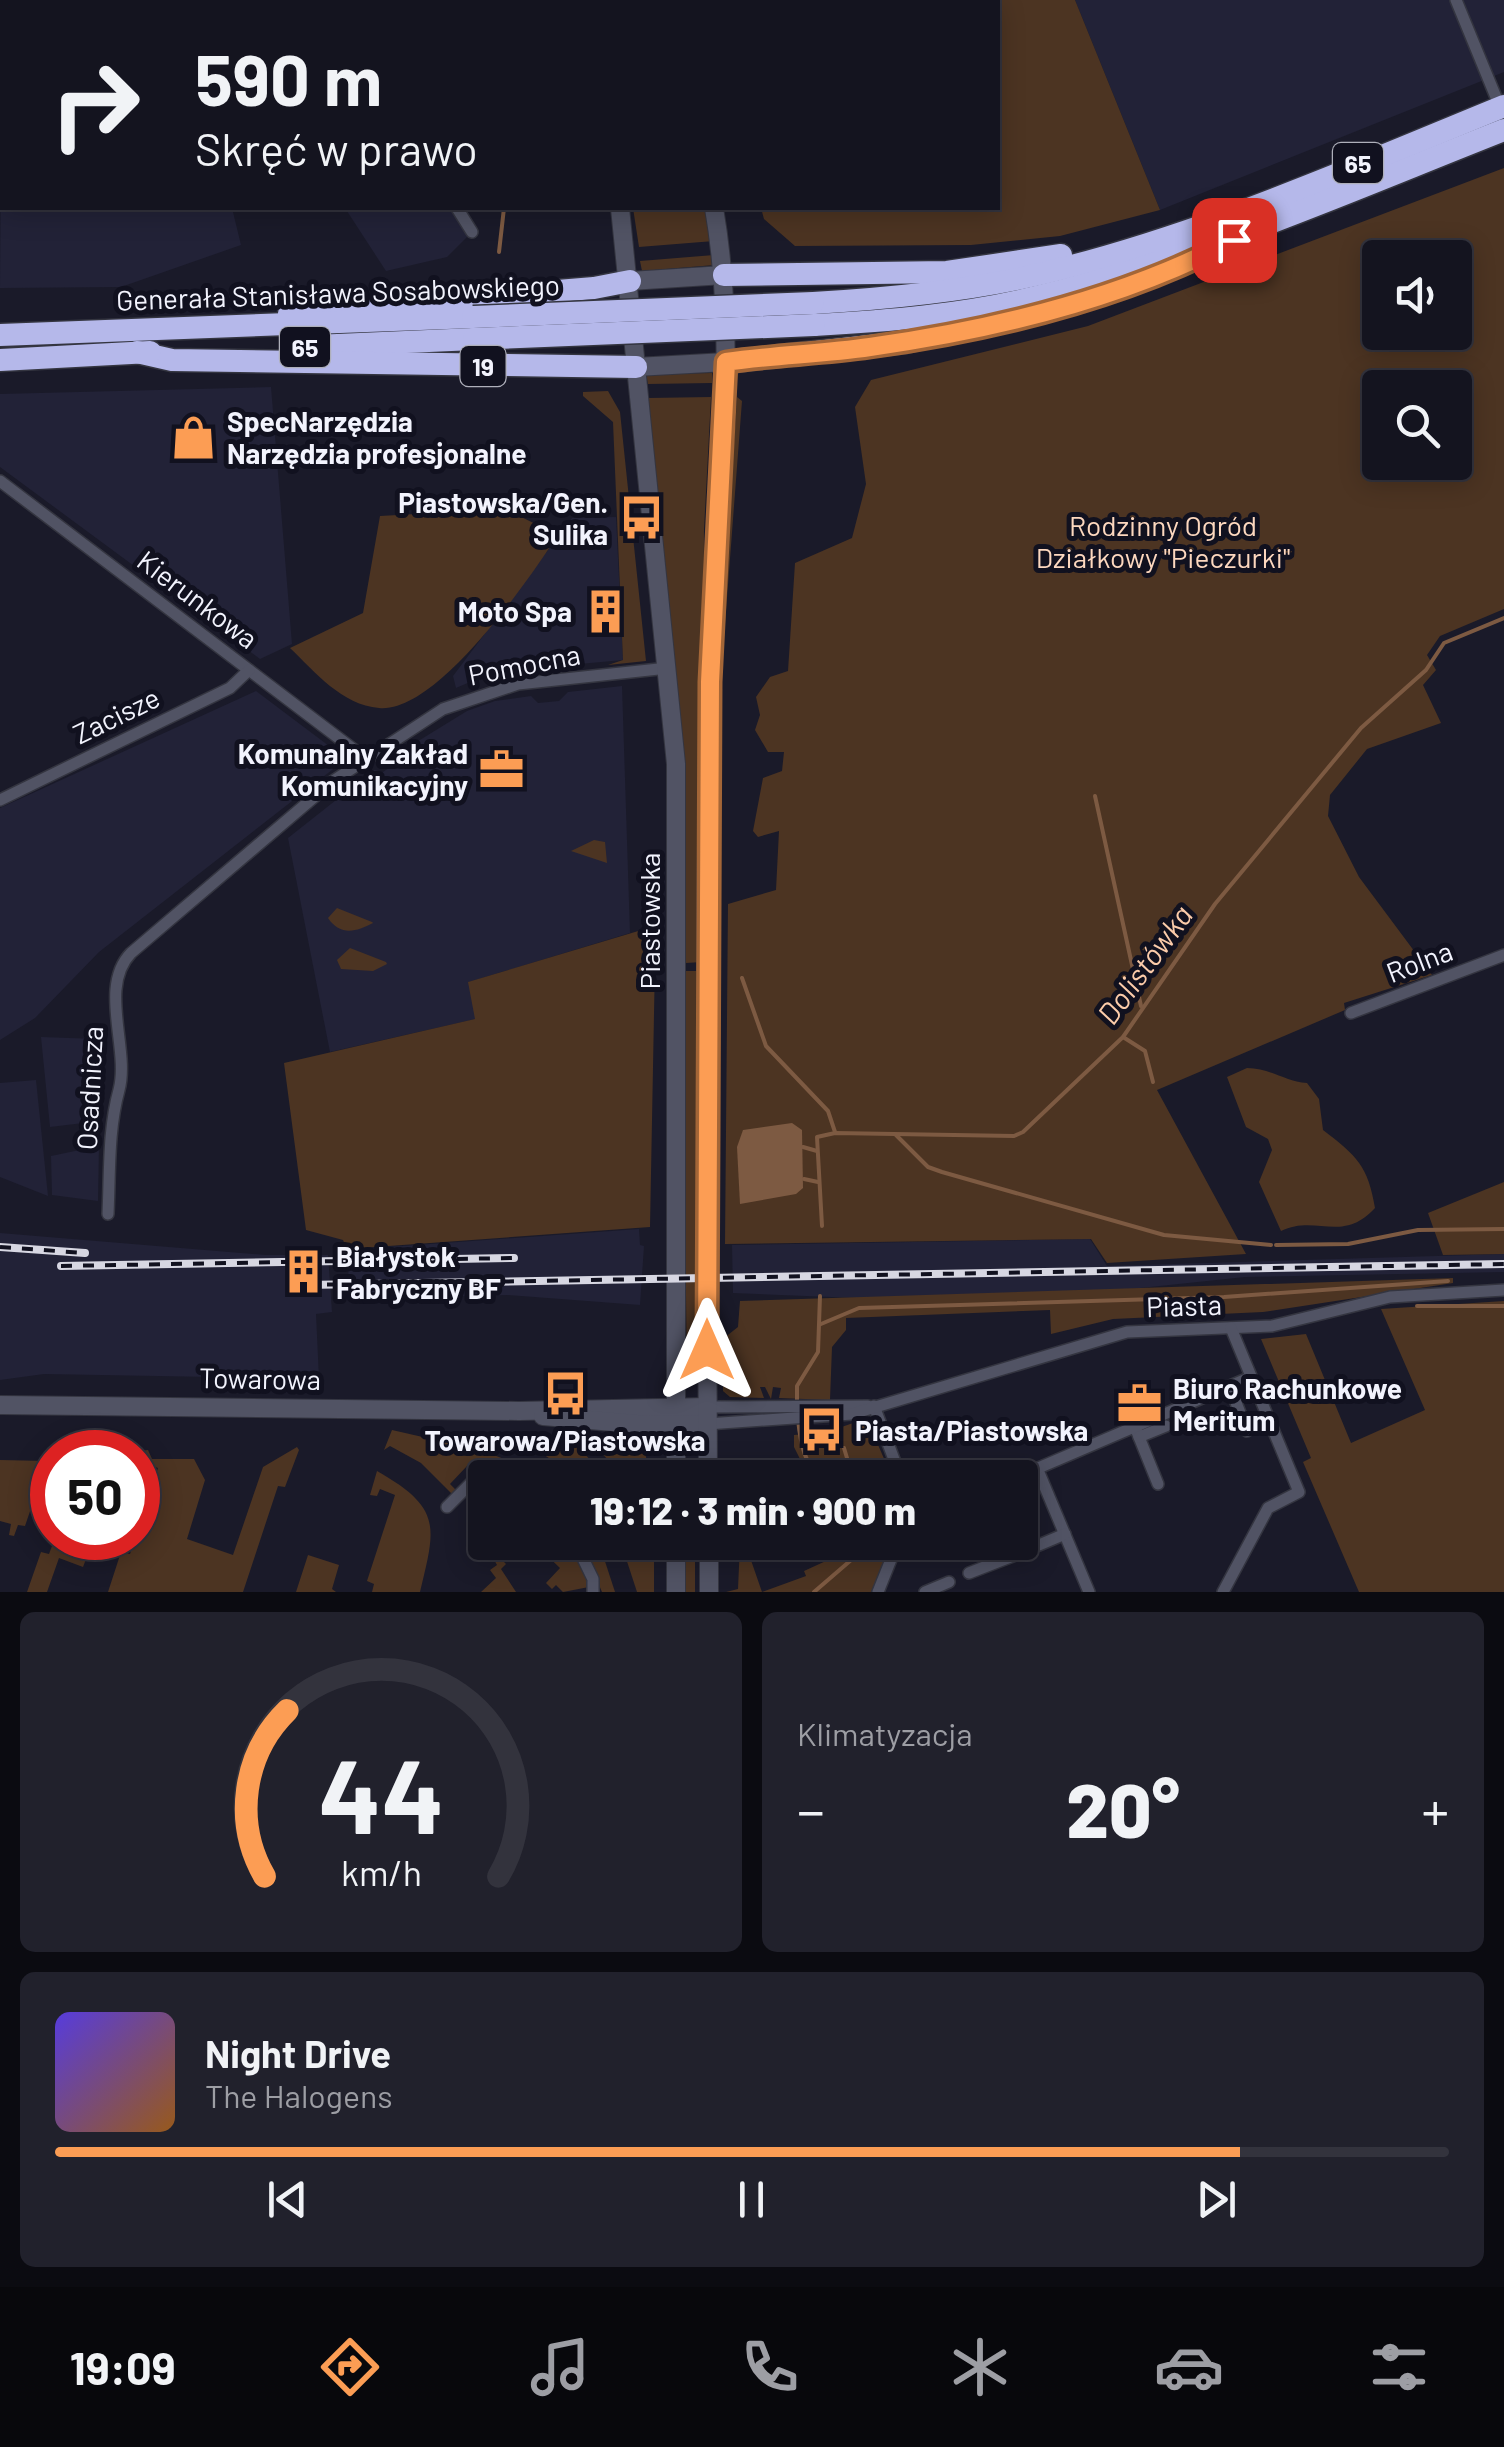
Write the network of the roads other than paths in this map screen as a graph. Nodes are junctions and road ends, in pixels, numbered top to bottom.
1 (1456, 0) edge
2 (1503, 115) edge
3 (458, 210) edge
4 (620, 210) edge
5 (714, 210) edge
6 (1215, 219) junction
7 (1268, 223) junction
8 (472, 232) dead end
9 (724, 275) junction
10 (630, 280) junction
11 (814, 314) junction
12 (473, 328) junction
13 (182, 329) junction
14 (58, 333) junction
15 (0, 335) edge
16 (137, 352) junction
17 (57, 357) junction
18 (0, 360) edge
19 (726, 362) junction
20 (636, 367) junction
21 (0, 481) edge
22 (668, 668) junction
23 (249, 670) junction
24 (365, 758) junction
25 (0, 800) edge
26 (1504, 955) edge
27 (122, 964) joint
28 (1351, 1013) dead end
29 (108, 1214) dead end
30 (1504, 1290) edge
31 (1231, 1328) junction
32 (1251, 1377) junction
33 (1230, 1386) junction
34 (0, 1405) edge
35 (675, 1406) junction
36 (873, 1406) junction
37 (615, 1414) junction
38 (707, 1416) junction
39 (1242, 1425) dead end
40 (675, 1426) junction
41 (1166, 1426) dead end
42 (1137, 1432) junction
43 (676, 1460) edge
44 (708, 1460) edge
45 (894, 1460) edge
46 (1038, 1468) edge
47 (1038, 1470) edge
48 (1158, 1484) dead end
49 (468, 1486) edge
50 (446, 1507) dead end
51 (1065, 1534) junction
52 (1039, 1545) dead end
53 (584, 1560) edge
54 (676, 1560) edge
55 (708, 1560) edge
56 (891, 1560) edge
57 (1003, 1560) edge
58 (969, 1574) dead end
59 (949, 1582) dead end
60 (593, 1592) edge
61 (676, 1592) edge
62 (709, 1592) edge
63 (878, 1592) edge
64 (925, 1592) edge
65 (1089, 1592) edge
66 (1223, 1592) edge

1 - 2 street
2 - 6 highway, 65
2 - 7 highway, 65
3 - 8 street
4 - 10 main road, Piastowska
5 - 9 main road
6 - 9 highway
6 - 11 highway, 65
7 - 11 highway, 65
7 - 19 highway
9 - 10 main road
9 - 19 main road
10 - 13 highway
10 - 20 main road, Piastowska
11 - 12 highway, Generała Stanisława Sosabowskiego / 65, bridge
12 - 13 highway, Generała Stanisława Sosabowskiego / 65
12 - 16 highway, Generała Stanisława Sosabowskiego / 65
13 - 14 highway, Generała Stanisława Sosabowskiego
14 - 15 highway, Generała Stanisława Sosabowskiego
14 - 17 highway
16 - 17 highway, Generała Stanisława Sosabowskiego / 19
16 - 20 highway, 19
17 - 18 highway, Generała Stanisława Sosabowskiego / 19
19 - 20 main road
19 - 38 main road
20 - 22 main road, Piastowska
21 - 23 street, Kierunkowa
22 - 24 street, Pomocna
22 - 35 main road, Piastowska
23 - 24 street, Kierunkowa
23 - 25 street, Zacisze
24 - 27 street, Pomocna
26 - 28 street, Rolna
27 - 29 street, Osadnicza
30 - 31 street, Piasta
31 - 32 street
31 - 36 street, Piasta
32 - 33 street
32 - 66 street
33 - 39 street
33 - 42 street
34 - 37 main road, Towarowa
35 - 37 main road, Towarowa
35 - 38 main road, Towarowa
35 - 40 main road, Piastowska
36 - 38 street, Piasta
36 - 45 street
37 - 40 main road, Towarowa
38 - 40 main road, Towarowa
38 - 44 main road
40 - 43 main road, Piastowska
41 - 42 street
42 - 46 street
42 - 48 street
47 - 51 street
49 - 50 street
51 - 52 street
51 - 65 street
53 - 60 street
54 - 61 main road
55 - 62 main road
56 - 63 street
57 - 58 street
59 - 64 street

